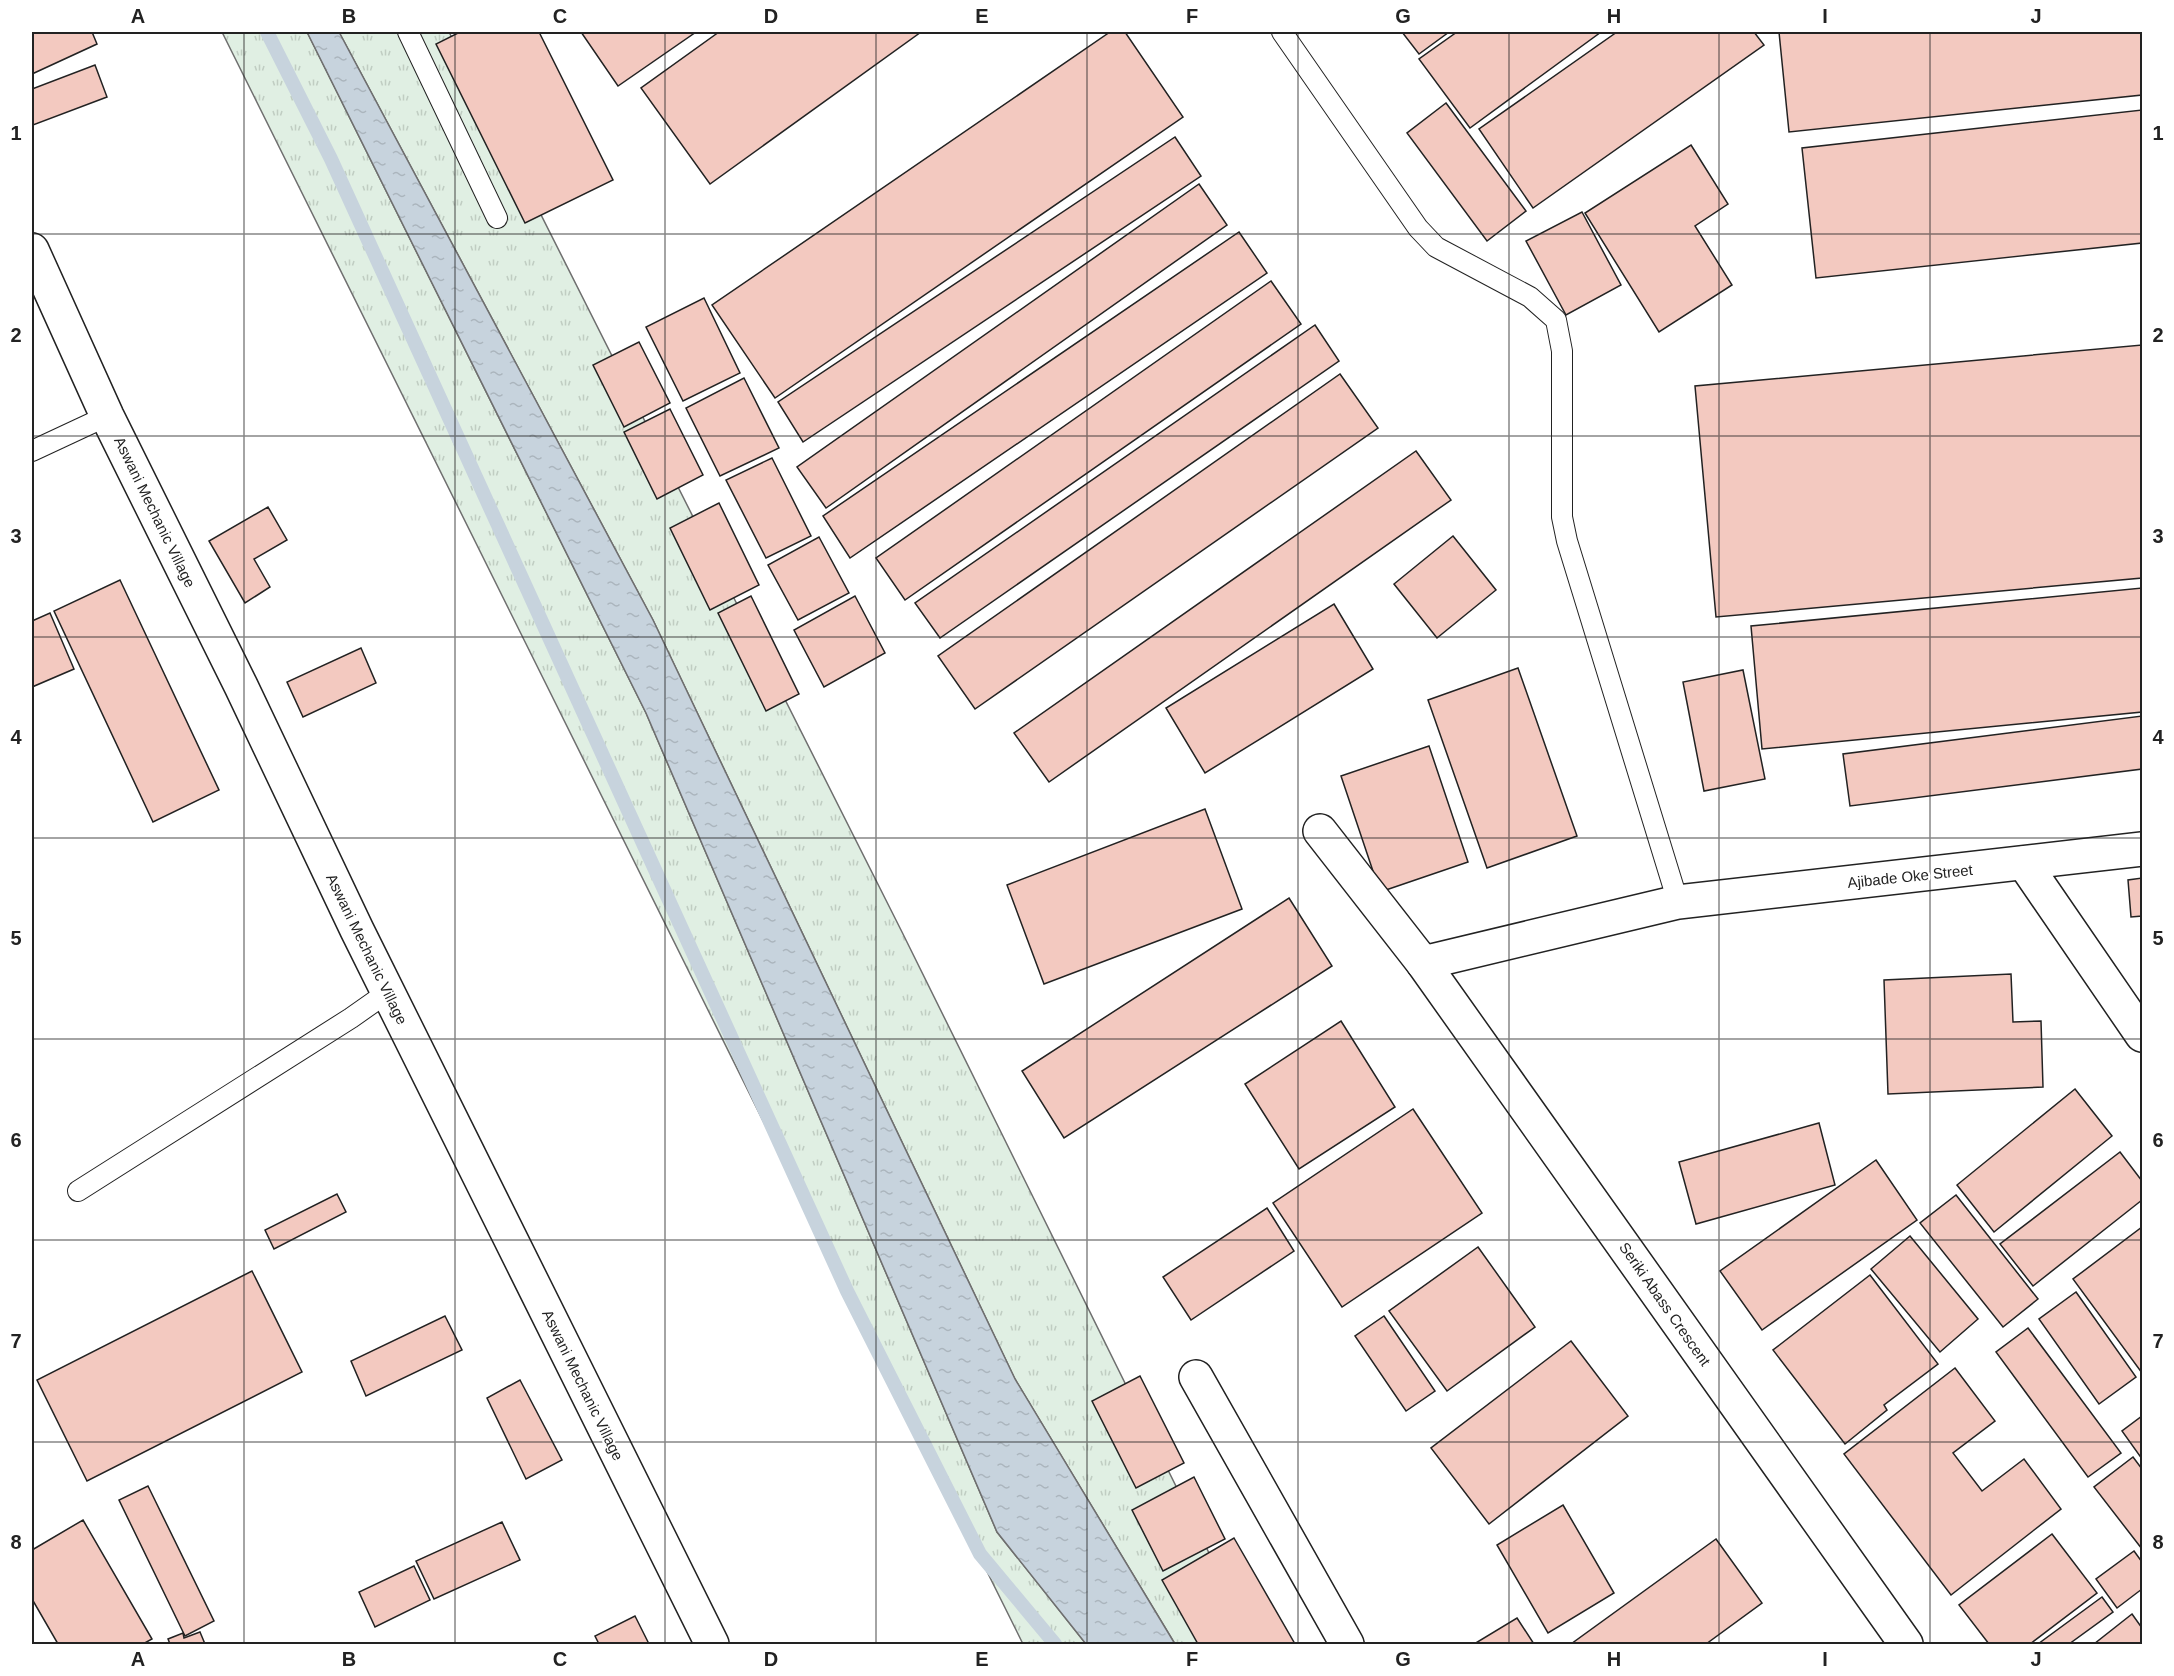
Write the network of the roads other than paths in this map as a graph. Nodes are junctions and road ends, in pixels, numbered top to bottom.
1 (408, 32) edge
2 (1282, 32) edge
3 (497, 218) dead end
4 (32, 250) edge
5 (107, 416) junction
6 (32, 451) edge
7 (1320, 831) dead end
8 (2142, 849) edge
9 (2024, 863) junction
10 (1678, 902) junction
11 (1423, 963) junction
12 (388, 992) junction
13 (2142, 1035) edge
14 (78, 1191) dead end
15 (1196, 1377) dead end
16 (712, 1644) edge
17 (1347, 1644) edge
18 (1906, 1644) edge

1 - 3 lane
2 - 10 lane
4 - 5 street, Aswani Mechanic Village
5 - 6 lane
5 - 12 street, Aswani Mechanic Village
7 - 11 street, Seriki Abass Crescent
8 - 9 street, Ajibade Oke Street
9 - 10 street, Ajibade Oke Street
9 - 13 street
10 - 11 street, Ajibade Oke Street
11 - 18 street, Seriki Abass Crescent
12 - 14 lane
12 - 16 street, Aswani Mechanic Village
15 - 17 street

